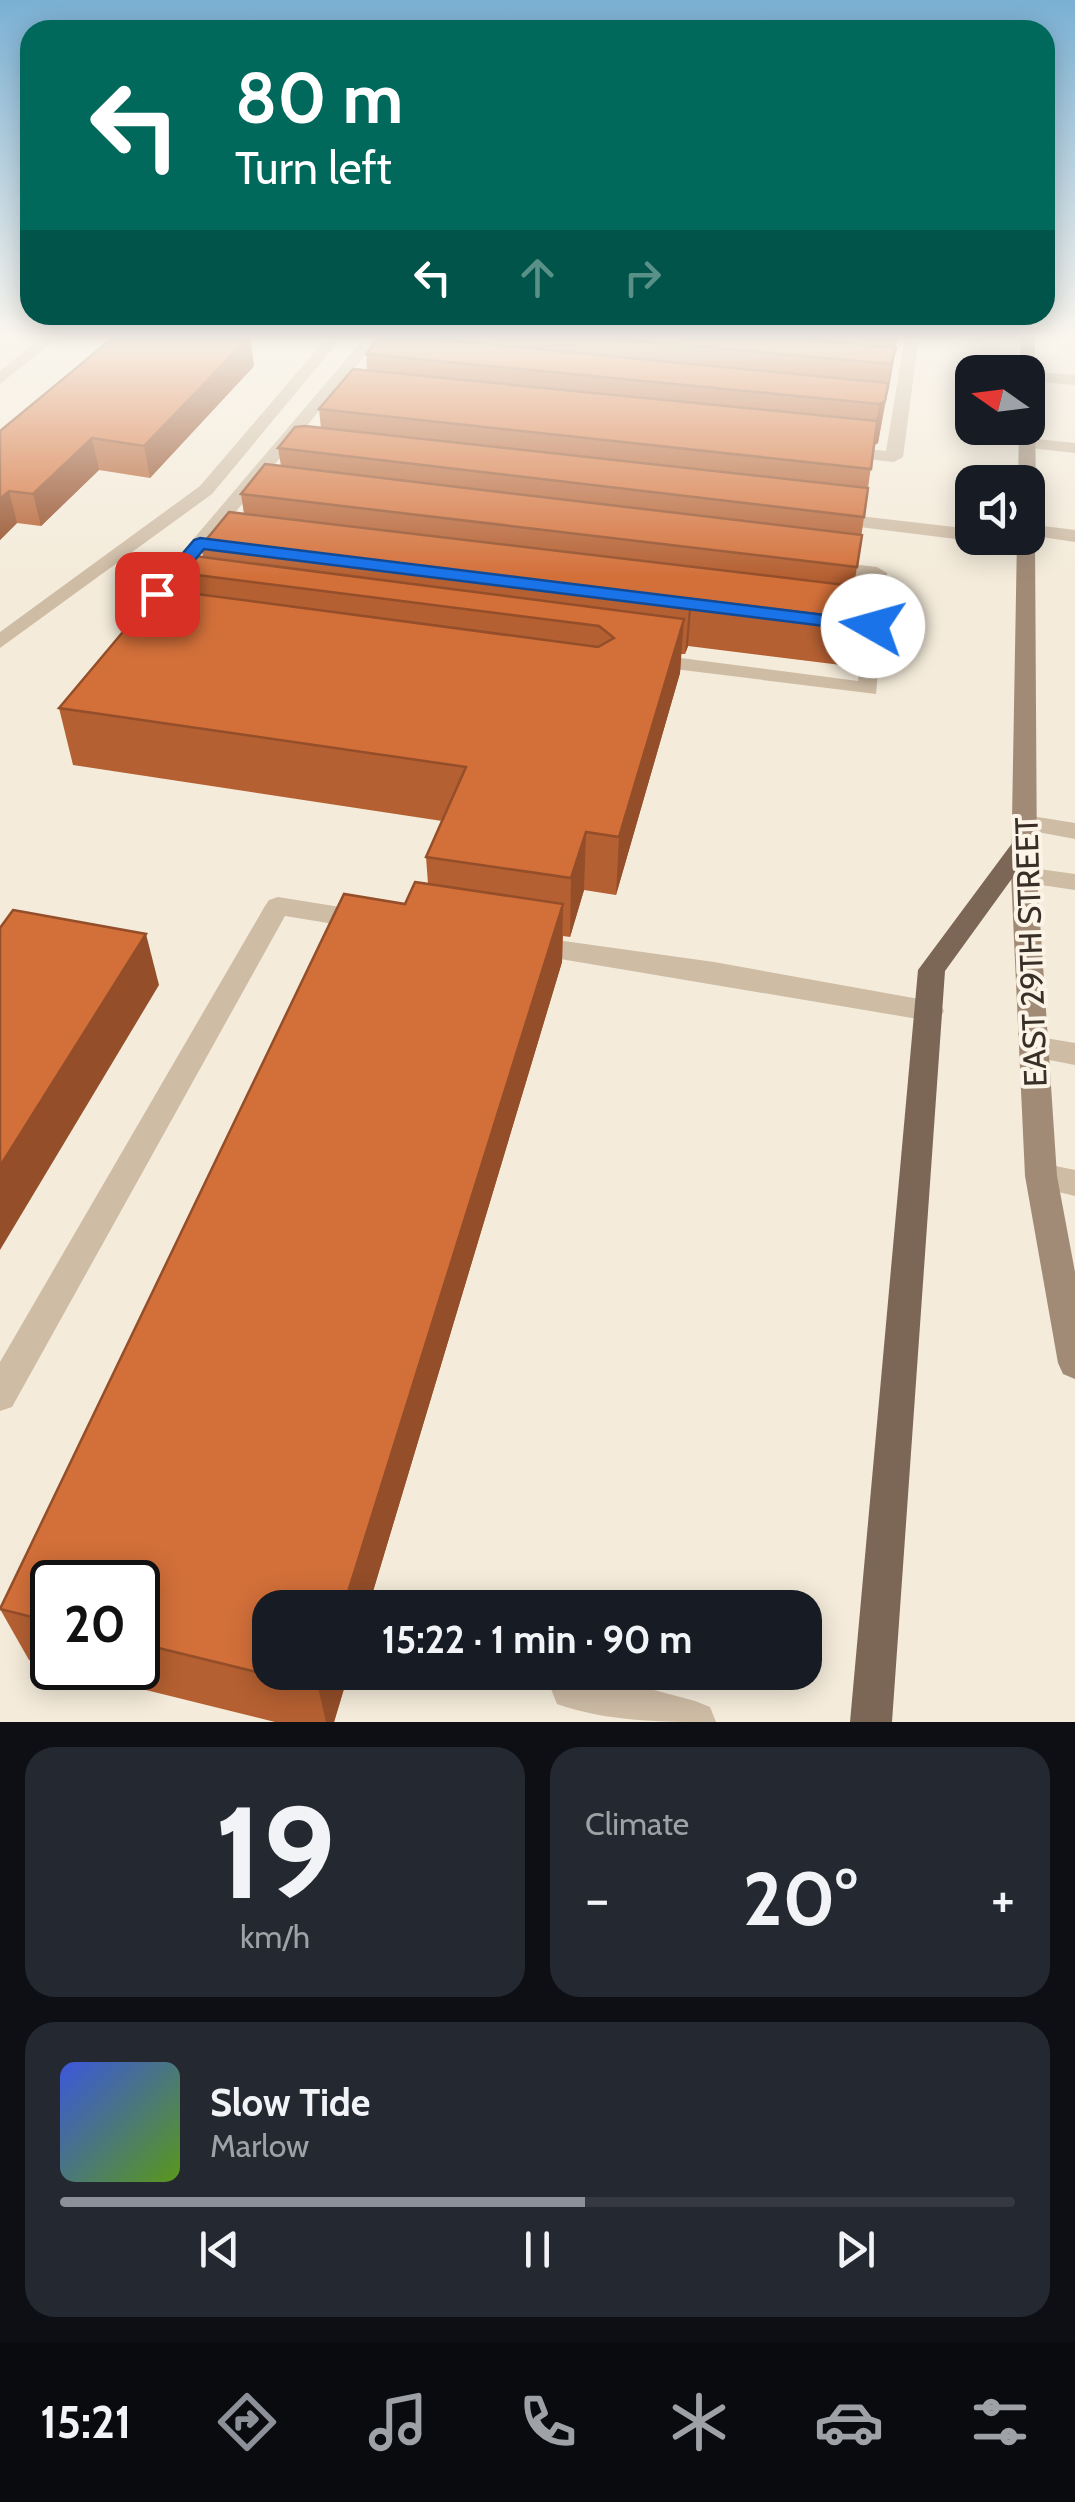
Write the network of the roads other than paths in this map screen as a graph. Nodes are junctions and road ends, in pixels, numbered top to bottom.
1 (268, 416) edge
2 (310, 416) edge
3 (900, 416) edge
4 (1045, 440) edge
5 (1075, 448) edge
6 (815, 449) edge
7 (813, 517) edge
8 (955, 533) edge
9 (1045, 536) edge
10 (1075, 536) edge
11 (1027, 555) edge
12 (800, 564) edge
13 (196, 600) edge
14 (0, 642) edge
15 (631, 658) edge
16 (1075, 831) edge
17 (1024, 847) junction
18 (1075, 882) edge
19 (389, 924) edge
20 (506, 941) edge
21 (930, 1012) junction
22 (1034, 1047) junction
23 (1075, 1054) edge
24 (1041, 1176) junction
25 (1075, 1183) edge
26 (1075, 1364) edge
27 (0, 1395) edge
28 (576, 1690) edge
29 (695, 1722) edge
30 (871, 1722) edge

1 - 14 street
2 - 13 street
3 - 6 street
4 - 5 street
7 - 8 street
9 - 10 street
11 - 17 street, EAST 29TH STREET
12 - 15 street
16 - 17 street
17 - 18 street
17 - 21 main road
17 - 22 street, EAST 29TH STREET
19 - 27 street
20 - 21 street
21 - 30 main road
22 - 23 street
22 - 24 street, EAST 29TH STREET
24 - 25 street
24 - 26 street, EAST 29TH STREET
28 - 29 street

